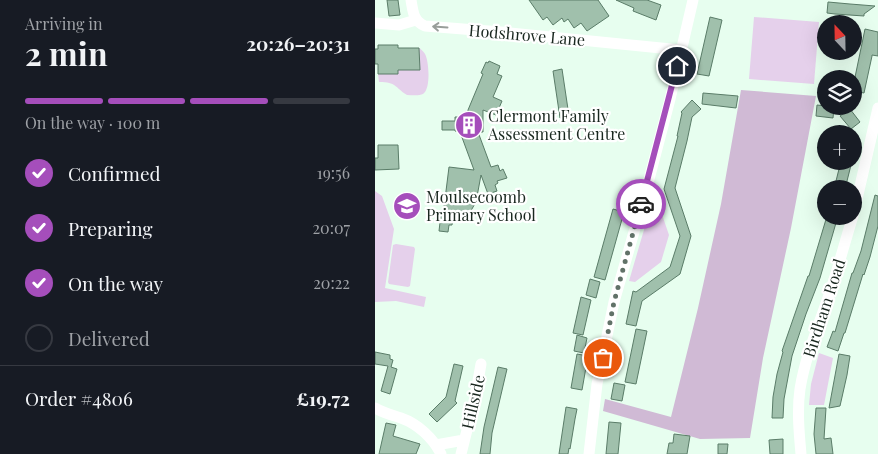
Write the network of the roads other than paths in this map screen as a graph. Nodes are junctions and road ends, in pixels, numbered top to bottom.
1 (411, 0) edge
2 (693, 0) edge
3 (416, 20) junction
4 (375, 23) edge
5 (681, 50) junction
6 (878, 108) edge
7 (861, 180) edge
8 (850, 225) edge
9 (481, 364) dead end
10 (375, 408) edge
11 (464, 440) junction
12 (439, 450) edge
13 (461, 454) edge
14 (589, 454) edge
15 (801, 454) edge

1 - 3 street
2 - 5 street
3 - 4 street, Hodshrove Lane
5 -> 3 street, Hodshrove Lane
5 - 14 street
6 - 7 street
8 - 15 street, Birdham Road
9 - 11 street, Hillside
10 - 12 street, Hillside
11 - 12 street, Hillside
11 - 13 street, Hillside

